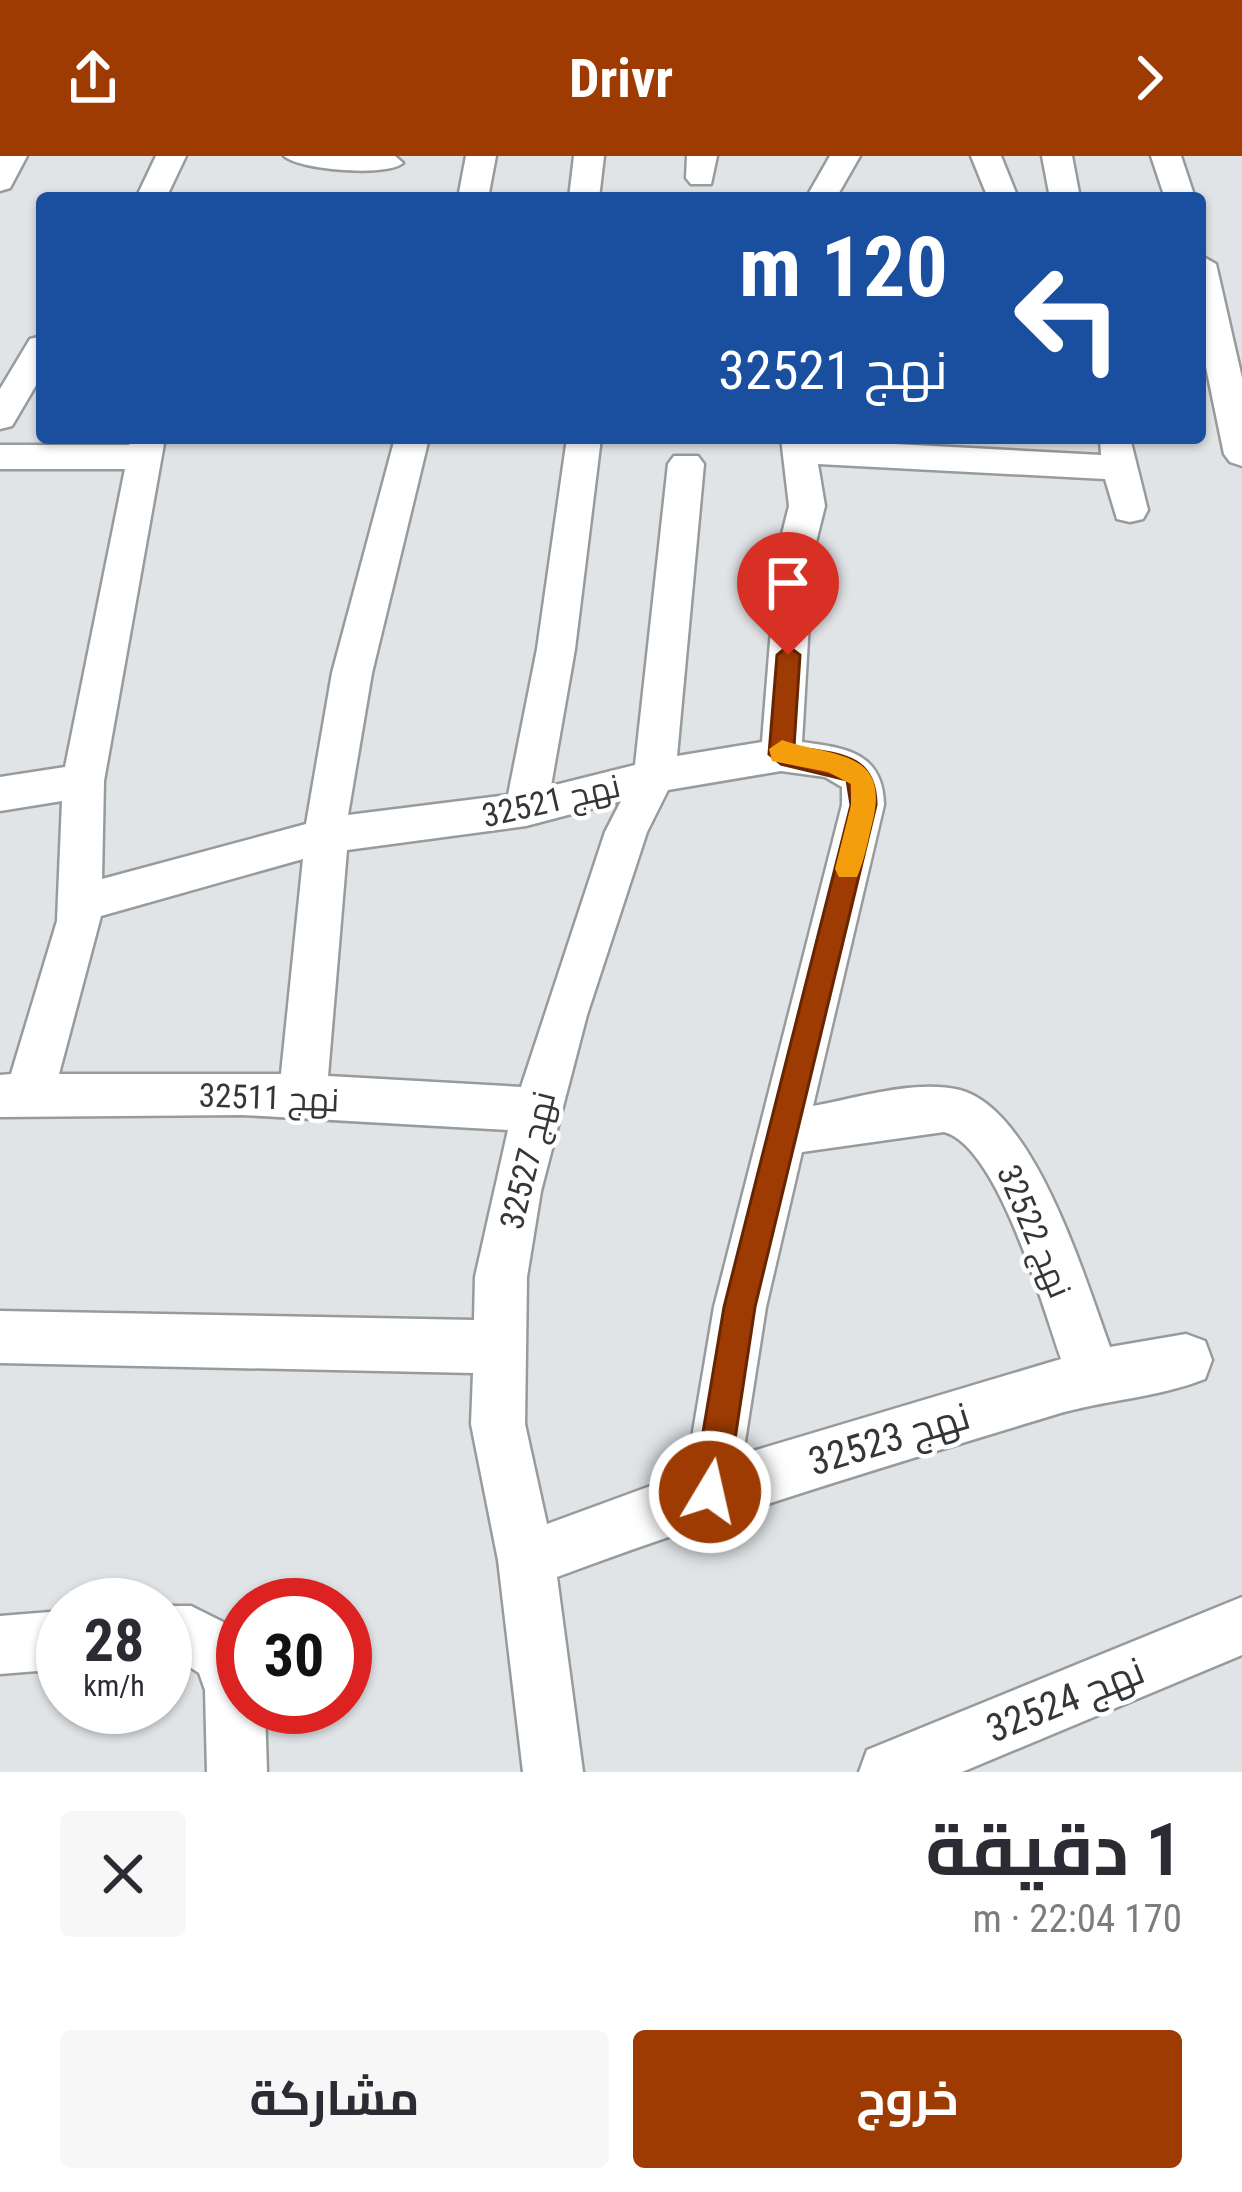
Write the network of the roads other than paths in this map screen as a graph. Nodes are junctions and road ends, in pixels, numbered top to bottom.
1 (13, 156) edge
2 (171, 156) edge
3 (299, 156) edge
4 (481, 156) edge
5 (589, 156) edge
6 (844, 156) edge
7 (986, 156) edge
8 (1057, 156) edge
9 (1166, 156) edge
10 (389, 160) edge
11 (0, 182) edge
12 (154, 192) edge
13 (386, 192) edge
14 (474, 192) edge
15 (585, 192) edge
16 (824, 192) edge
17 (1001, 192) edge
18 (1064, 192) edge
19 (1178, 192) edge
20 (1206, 291) edge
21 (36, 356) edge
22 (0, 418) edge
23 (410, 444) edge
24 (583, 444) edge
25 (798, 445) edge
26 (146, 447) edge
27 (1116, 453) edge
28 (1242, 454) edge
29 (0, 457) edge
30 (686, 464) dead end
31 (1130, 509) dead end
32 (781, 754) junction
33 (654, 776) junction
34 (83, 781) junction
35 (0, 794) edge
36 (526, 809) junction
37 (327, 835) junction
38 (81, 903) junction
39 (15, 1095) edge
40 (302, 1097) junction
41 (538, 1110) junction
42 (784, 1133) junction
43 (0, 1337) edge
44 (500, 1347) junction
45 (1186, 1360) dead end
46 (1094, 1376) junction
47 (710, 1492) junction
48 (526, 1561) junction
49 (1242, 1626) edge
50 (192, 1636) edge
51 (36, 1642) edge
52 (0, 1645) edge
53 (237, 1772) edge
54 (554, 1772) edge
55 (889, 1772) edge

1 - 11 street
2 - 12 street
3 - 10 street
4 - 14 street
5 - 15 street
6 - 16 street
7 - 17 street
8 - 18 street
9 - 19 street
10 - 13 street
20 - 28 street
21 - 22 street
23 - 37 street
24 - 36 street
25 - 27 street
25 - 32 street
26 - 29 street
26 - 34 street
27 - 31 street
30 - 33 street
32 - 33 street, نهج 32521
32 - 42 street
33 - 36 street, نهج 32521
33 - 41 street, نهج 32527
34 - 35 street
34 - 38 street
36 - 37 street, نهج 32521
37 - 38 street, نهج 32521
37 - 40 street
38 - 39 street
39 - 40 street, نهج 32511
40 - 41 street, نهج 32511
41 - 44 street, نهج 32527
42 - 46 street, نهج 32522
42 - 47 street
43 - 44 street
44 - 48 street, نهج 32527
45 - 46 street, نهج 32523
46 - 47 street, نهج 32523
47 - 48 street, نهج 32523
48 - 54 street
49 - 55 street, نهج 32524
50 - 53 street
51 - 52 street

